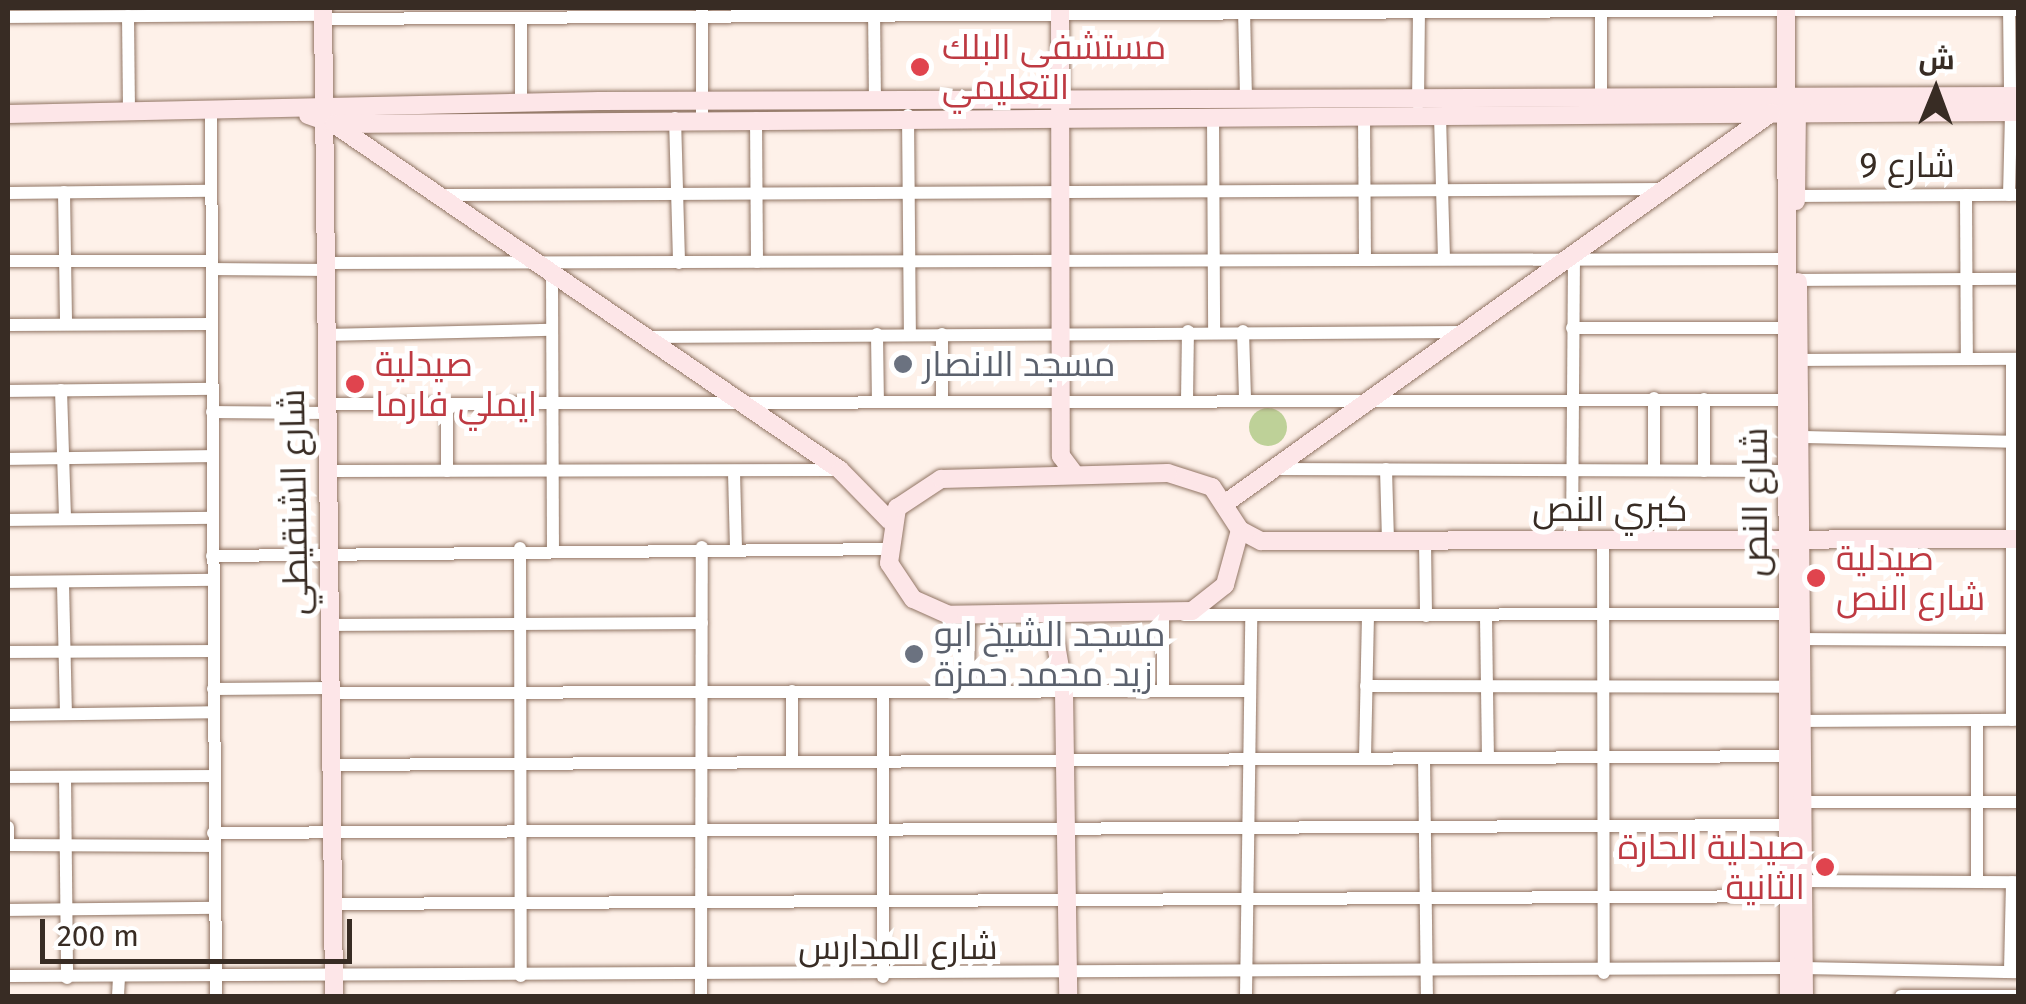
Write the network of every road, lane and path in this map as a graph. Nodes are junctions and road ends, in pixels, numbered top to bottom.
1 (1791, 9) edge
2 (2012, 9) edge
3 (1378, 10) edge
4 (1469, 10) edge
5 (1601, 10) edge
6 (220, 11) edge
7 (874, 11) edge
8 (1244, 11) edge
9 (47, 12) edge
10 (567, 12) edge
11 (702, 12) edge
12 (1060, 12) edge
13 (480, 13) edge
14 (1419, 13) junction
15 (323, 14) edge
16 (128, 16) junction
17 (8, 17) edge
18 (521, 18) junction
19 (1601, 98) junction
20 (1246, 100) junction
21 (875, 101) junction
22 (521, 103) junction
23 (2014, 104) edge
24 (1785, 106) junction
25 (1060, 108) junction
26 (1418, 108) junction
27 (702, 110) junction
28 (129, 113) junction
29 (210, 113) junction
30 (8, 114) edge
31 (908, 116) junction
32 (1213, 116) junction
33 (1440, 116) junction
34 (322, 117) junction
35 (1364, 117) junction
36 (675, 118) junction
37 (756, 118) junction
38 (1364, 188) junction
39 (1442, 188) junction
40 (1673, 189) junction
41 (1061, 190) junction
42 (1214, 190) junction
43 (211, 191) junction
44 (908, 191) junction
45 (64, 192) junction
46 (677, 192) junction
47 (757, 192) junction
48 (8, 193) edge
49 (447, 195) junction
50 (1966, 195) junction
51 (2014, 195) edge
52 (1796, 196) junction
53 (1572, 258) junction
54 (1444, 259) junction
55 (1365, 260) junction
56 (1786, 260) junction
57 (1061, 261) junction
58 (1214, 261) junction
59 (8, 262) edge
60 (64, 262) junction
61 (757, 262) junction
62 (909, 262) junction
63 (679, 263) junction
64 (212, 265) junction
65 (325, 266) junction
66 (548, 267) junction
67 (1966, 279) junction
68 (2018, 279) edge
69 (1792, 280) junction
70 (66, 323) junction
71 (212, 324) junction
72 (8, 325) edge
73 (1572, 328) junction
74 (1786, 328) junction
75 (550, 330) junction
76 (1214, 330) junction
77 (1188, 331) junction
78 (1243, 331) junction
79 (1061, 332) junction
80 (1467, 332) junction
81 (910, 333) junction
82 (325, 334) junction
83 (878, 334) junction
84 (942, 334) junction
85 (648, 336) junction
86 (1968, 358) junction
87 (2015, 359) edge
88 (1798, 360) junction
89 (61, 390) junction
90 (212, 390) junction
91 (8, 391) edge
92 (1572, 398) junction
93 (1654, 398) junction
94 (1704, 398) junction
95 (1374, 399) junction
96 (1245, 400) junction
97 (1786, 400) junction
98 (1187, 401) junction
99 (878, 402) junction
100 (942, 402) junction
101 (1061, 402) junction
102 (745, 403) junction
103 (447, 404) junction
104 (551, 404) junction
105 (325, 408) junction
106 (212, 412) junction
107 (1799, 436) junction
108 (2015, 442) edge
109 (1061, 446) junction
110 (212, 456) junction
111 (8, 459) edge
112 (65, 459) junction
113 (1276, 468) junction
114 (1386, 469) junction
115 (840, 470) junction
116 (1572, 470) junction
117 (1654, 470) junction
118 (1704, 470) junction
119 (326, 471) junction
120 (448, 471) junction
121 (552, 471) junction
122 (1787, 471) junction
123 (734, 472) junction
124 (1074, 473) junction
125 (1044, 474) junction
126 (870, 492) junction
127 (912, 492) junction
128 (1227, 502) junction
129 (65, 518) junction
130 (212, 518) junction
131 (8, 520) edge
132 (890, 522) junction
133 (1240, 530) junction
134 (2015, 539) edge
135 (1794, 540) junction
136 (1261, 541) junction
137 (1572, 541) junction
138 (1603, 541) junction
139 (1388, 542) junction
140 (1426, 542) junction
141 (702, 547) junction
142 (736, 547) junction
143 (520, 548) junction
144 (553, 548) junction
145 (886, 549) junction
146 (1239, 555) junction
147 (212, 556) junction
148 (328, 556) junction
149 (212, 580) junction
150 (8, 582) edge
151 (63, 584) junction
152 (1788, 614) junction
153 (1170, 615) junction
154 (1252, 615) junction
155 (1052, 616) junction
156 (1074, 616) junction
157 (1368, 616) junction
158 (1426, 616) junction
159 (1486, 616) junction
160 (1604, 616) junction
161 (969, 618) junction
162 (520, 623) junction
163 (702, 623) junction
164 (328, 625) junction
165 (1801, 639) junction
166 (1062, 640) junction
167 (2016, 640) edge
168 (65, 651) junction
169 (212, 651) junction
170 (8, 652) edge
171 (1366, 686) junction
172 (1487, 686) junction
173 (1604, 686) junction
174 (1788, 687) junction
175 (212, 690) junction
176 (329, 690) junction
177 (701, 691) junction
178 (792, 691) junction
179 (1064, 691) junction
180 (1164, 691) junction
181 (521, 692) junction
182 (883, 692) junction
183 (968, 692) junction
184 (1250, 692) junction
185 (213, 712) junction
186 (66, 714) junction
187 (8, 715) edge
188 (1977, 720) junction
189 (2015, 720) edge
190 (1801, 721) junction
191 (1788, 756) junction
192 (1488, 757) junction
193 (1604, 757) junction
194 (1365, 758) junction
195 (1424, 758) junction
196 (1066, 759) junction
197 (882, 760) junction
198 (1250, 760) junction
199 (792, 761) junction
200 (702, 763) junction
201 (521, 764) junction
202 (330, 765) junction
203 (213, 776) junction
204 (8, 777) edge
205 (65, 777) junction
206 (1801, 802) junction
207 (1976, 802) junction
208 (2018, 802) edge
209 (1425, 825) junction
210 (1788, 825) junction
211 (1603, 826) junction
212 (1249, 827) junction
213 (8, 828) edge
214 (882, 830) junction
215 (1066, 830) junction
216 (522, 831) junction
217 (330, 832) junction
218 (701, 832) junction
219 (213, 839) junction
220 (8, 845) edge
221 (66, 848) junction
222 (1802, 881) junction
223 (1977, 882) junction
224 (2016, 882) edge
225 (1604, 895) junction
226 (1789, 896) junction
227 (1247, 897) junction
228 (1425, 897) junction
229 (1067, 898) junction
230 (882, 899) junction
231 (701, 900) junction
232 (522, 902) junction
233 (332, 904) junction
234 (214, 908) junction
235 (66, 909) junction
236 (8, 910) edge
237 (1796, 968) junction
238 (2014, 972) edge
239 (1604, 973) junction
240 (1246, 974) junction
241 (1427, 974) junction
242 (1068, 975) junction
243 (8, 976) edge
244 (119, 976) junction
245 (334, 976) junction
246 (520, 976) junction
247 (884, 977) junction
248 (67, 978) junction
249 (701, 978) junction
250 (215, 980) junction
251 (118, 996) edge
252 (216, 996) edge
253 (334, 996) edge
254 (701, 996) edge
255 (1068, 996) edge
256 (1246, 996) edge
257 (1427, 996) edge
258 (1789, 996) edge
259 (1804, 996) edge
260 (1901, 996) edge
261 (2018, 996) edge

1 - 2 street
1 - 5 street
1 - 24 street, شارع النص
2 - 23 street
3 - 8 street
3 - 14 street
4 - 5 street
4 - 14 street
5 - 19 street
6 - 15 street
6 - 16 street
7 - 11 street
7 - 12 street
7 - 21 street
8 - 12 street
8 - 20 street
9 - 16 street
9 - 17 street
10 - 11 street
10 - 18 street
11 - 27 street
12 - 25 street
13 - 15 street
13 - 18 street
14 - 26 street
15 - 34 street, شارع الشنقيطي
16 - 28 street
18 - 22 street
19 - 24 street
19 - 26 street
20 - 25 street
20 - 26 street
21 - 25 street
21 - 27 street
22 - 27 street
22 - 34 street
23 - 24 street
23 - 51 street
24 - 33 street
24 - 40 street
24 - 52 street, شارع النص
24 - 56 street, شارع النص
25 - 31 street
25 - 32 street
25 - 41 street
26 - 33 street
26 - 35 street
27 - 36 street
27 - 37 street
28 - 29 street
28 - 30 street
29 - 34 street
29 - 43 street
31 - 37 street
31 - 44 street
32 - 35 street
32 - 42 street
33 - 39 street
34 - 36 street
34 - 49 street
34 - 65 street, شارع الشنقيطي
35 - 38 street
36 - 46 street
37 - 47 street
38 - 39 street
38 - 42 street
38 - 55 street
39 - 40 street
39 - 54 street
40 - 53 street
41 - 42 street
41 - 44 street
41 - 57 street
42 - 58 street
43 - 45 street
43 - 64 street
44 - 47 street
44 - 62 street
45 - 48 street
45 - 60 street
46 - 47 street
46 - 49 street
46 - 63 street
47 - 61 street
49 - 66 street
50 - 51 street, شارع 9
50 - 52 street, شارع 9
50 - 67 street
52 - 69 street, شارع النص
53 - 54 street
53 - 56 street
53 - 73 street
53 - 80 street
54 - 55 street
55 - 58 street
56 - 69 street, شارع النص
57 - 58 street
57 - 62 street
57 - 79 street
58 - 76 street
59 - 60 street
60 - 64 street
60 - 70 street
61 - 62 street
61 - 63 street
62 - 81 street
63 - 66 street
64 - 65 street
64 - 71 street
65 - 66 street
65 - 82 street, شارع الشنقيطي
66 - 75 street
66 - 85 street
67 - 68 street
67 - 69 street
67 - 86 street
69 - 74 street, شارع النص
69 - 88 street, شارع النص
70 - 71 street
70 - 72 street
71 - 90 street
73 - 74 street
73 - 92 street
74 - 97 street, شارع النص
75 - 82 street
75 - 104 street
76 - 77 street
76 - 78 street
77 - 79 street
77 - 98 street
78 - 80 street
78 - 96 street
79 - 84 street
79 - 101 street
80 - 95 street
81 - 83 street
81 - 84 street
82 - 105 street, شارع الشنقيطي
83 - 85 street
83 - 99 street
84 - 100 street
85 - 102 street
86 - 87 street
86 - 88 street
87 - 108 street
88 - 107 street, شارع النص
89 - 90 street
89 - 91 street
89 - 112 street
90 - 106 street
92 - 93 street
92 - 95 street
92 - 116 street
93 - 94 street
93 - 117 street
94 - 97 street
94 - 118 street
95 - 96 street
95 - 113 street
96 - 98 street
97 - 122 street, شارع النص
98 - 101 street
99 - 100 street
99 - 102 street
100 - 101 street
101 - 109 street
102 - 104 street
102 - 115 street
103 - 104 street
103 - 105 street
103 - 120 street
104 - 121 street
105 - 106 street
105 - 119 street, شارع الشنقيطي
106 - 110 street
107 - 108 street
107 - 135 street, شارع النص
108 - 134 street
109 - 124 street
109 - 125 street
110 - 112 street
110 - 130 street
111 - 112 street
112 - 129 street
113 - 114 street
113 - 128 street
114 - 116 street
114 - 139 street
115 - 123 street
115 - 126 street
116 - 117 street
116 - 137 street
117 - 118 street
118 - 122 street
119 - 120 street
119 - 148 street, شارع الشنقيطي
120 - 121 street
121 - 123 street
121 - 144 street
122 - 135 street, شارع النص
123 - 142 street
124 - 125 street
124 - 128 street
125 - 127 street
126 - 127 street
126 - 132 street
127 - 132 street
128 - 133 street
129 - 130 street
129 - 131 street
130 - 147 street
132 - 145 street
133 - 136 street
133 - 146 street
134 - 135 street, كبري النص
134 - 167 street
135 - 138 street, كبري النص
135 - 152 street, شارع النص
135 - 165 street, شارع النص
136 - 139 street, كبري النص
136 - 146 street
137 - 138 street, كبري النص
137 - 140 street, كبري النص
138 - 160 street
139 - 140 street, كبري النص
140 - 158 street
141 - 142 street
141 - 144 street
141 - 163 street
142 - 145 street
143 - 144 street
143 - 148 street
143 - 162 street
145 - 161 street
146 - 153 street
147 - 148 street
147 - 149 street
148 - 164 street, شارع الشنقيطي
149 - 151 street
149 - 169 street
150 - 151 street
151 - 168 street
152 - 160 street
152 - 174 street, شارع النص
153 - 154 street
153 - 156 street
153 - 180 street
154 - 157 street
154 - 184 street
155 - 156 street
155 - 161 street
155 - 166 street
156 - 166 street
157 - 158 street
157 - 171 street
158 - 159 street
159 - 160 street
159 - 172 street
160 - 173 street
161 - 183 street
162 - 163 street
162 - 164 street
162 - 181 street
163 - 177 street
164 - 176 street, شارع الشنقيطي
165 - 167 street
165 - 190 street, شارع النص
166 - 179 street
167 - 189 street
168 - 169 street
168 - 170 street
168 - 186 street
169 - 175 street
171 - 172 street
171 - 194 street
172 - 173 street
172 - 192 street
173 - 174 street
173 - 193 street
174 - 191 street, شارع النص
175 - 176 street
175 - 185 street
176 - 181 street
176 - 202 street, شارع الشنقيطي
177 - 178 street
177 - 181 street
177 - 200 street
178 - 182 street
178 - 199 street
179 - 180 street
179 - 183 street
179 - 196 street
180 - 184 street
181 - 201 street
182 - 183 street
182 - 197 street
184 - 198 street
185 - 186 street
185 - 203 street
186 - 187 street
188 - 189 street
188 - 190 street
188 - 207 street
190 - 206 street, شارع النص
191 - 193 street
191 - 210 street, شارع النص
192 - 193 street
192 - 195 street
193 - 211 street
194 - 195 street
194 - 198 street
195 - 209 street
196 - 197 street
196 - 198 street
196 - 215 street
197 - 199 street
197 - 214 street
198 - 212 street
199 - 200 street
200 - 201 street
200 - 218 street
201 - 202 street
201 - 216 street
202 - 217 street, شارع الشنقيطي
203 - 205 street
203 - 219 street
204 - 205 street
205 - 221 street
206 - 207 street
206 - 222 street, شارع النص
207 - 208 street
207 - 223 street
209 - 211 street
209 - 212 street
209 - 228 street
210 - 211 street
210 - 226 street, شارع النص
211 - 225 street
212 - 215 street
212 - 227 street
213 - 220 street
214 - 215 street
214 - 218 street
214 - 230 street
215 - 229 street
216 - 217 street
216 - 218 street
216 - 232 street
217 - 219 street
217 - 233 street, شارع الشنقيطي
218 - 231 street
219 - 221 street
219 - 234 street
220 - 221 street
221 - 235 street
222 - 223 street
222 - 237 street, شارع النص
223 - 224 street
224 - 238 street
225 - 226 street
225 - 228 street
225 - 239 street
226 - 237 street, شارع النص
227 - 228 street
227 - 229 street
227 - 240 street
228 - 241 street
229 - 230 street
229 - 242 street
230 - 231 street
230 - 247 street
231 - 232 street
231 - 249 street
232 - 233 street
232 - 246 street
233 - 245 street, شارع الشنقيطي
234 - 235 street
234 - 250 street
235 - 236 street
235 - 248 street
237 - 238 street, شارع المدارس
237 - 239 street, شارع المدارس
237 - 258 street, شارع النص
237 - 259 street, شارع النص
239 - 241 street, شارع المدارس
240 - 241 street, شارع المدارس
240 - 242 street, شارع المدارس
240 - 256 street
241 - 257 street
242 - 247 street, شارع المدارس
242 - 255 street
243 - 248 street, شارع المدارس
244 - 248 street, شارع المدارس
244 - 250 street, شارع المدارس
244 - 251 street
245 - 246 street, شارع المدارس
245 - 250 street, شارع المدارس
245 - 253 street, شارع الشنقيطي
246 - 249 street, شارع المدارس
247 - 249 street, شارع المدارس
249 - 254 street
250 - 252 street
260 - 261 street

